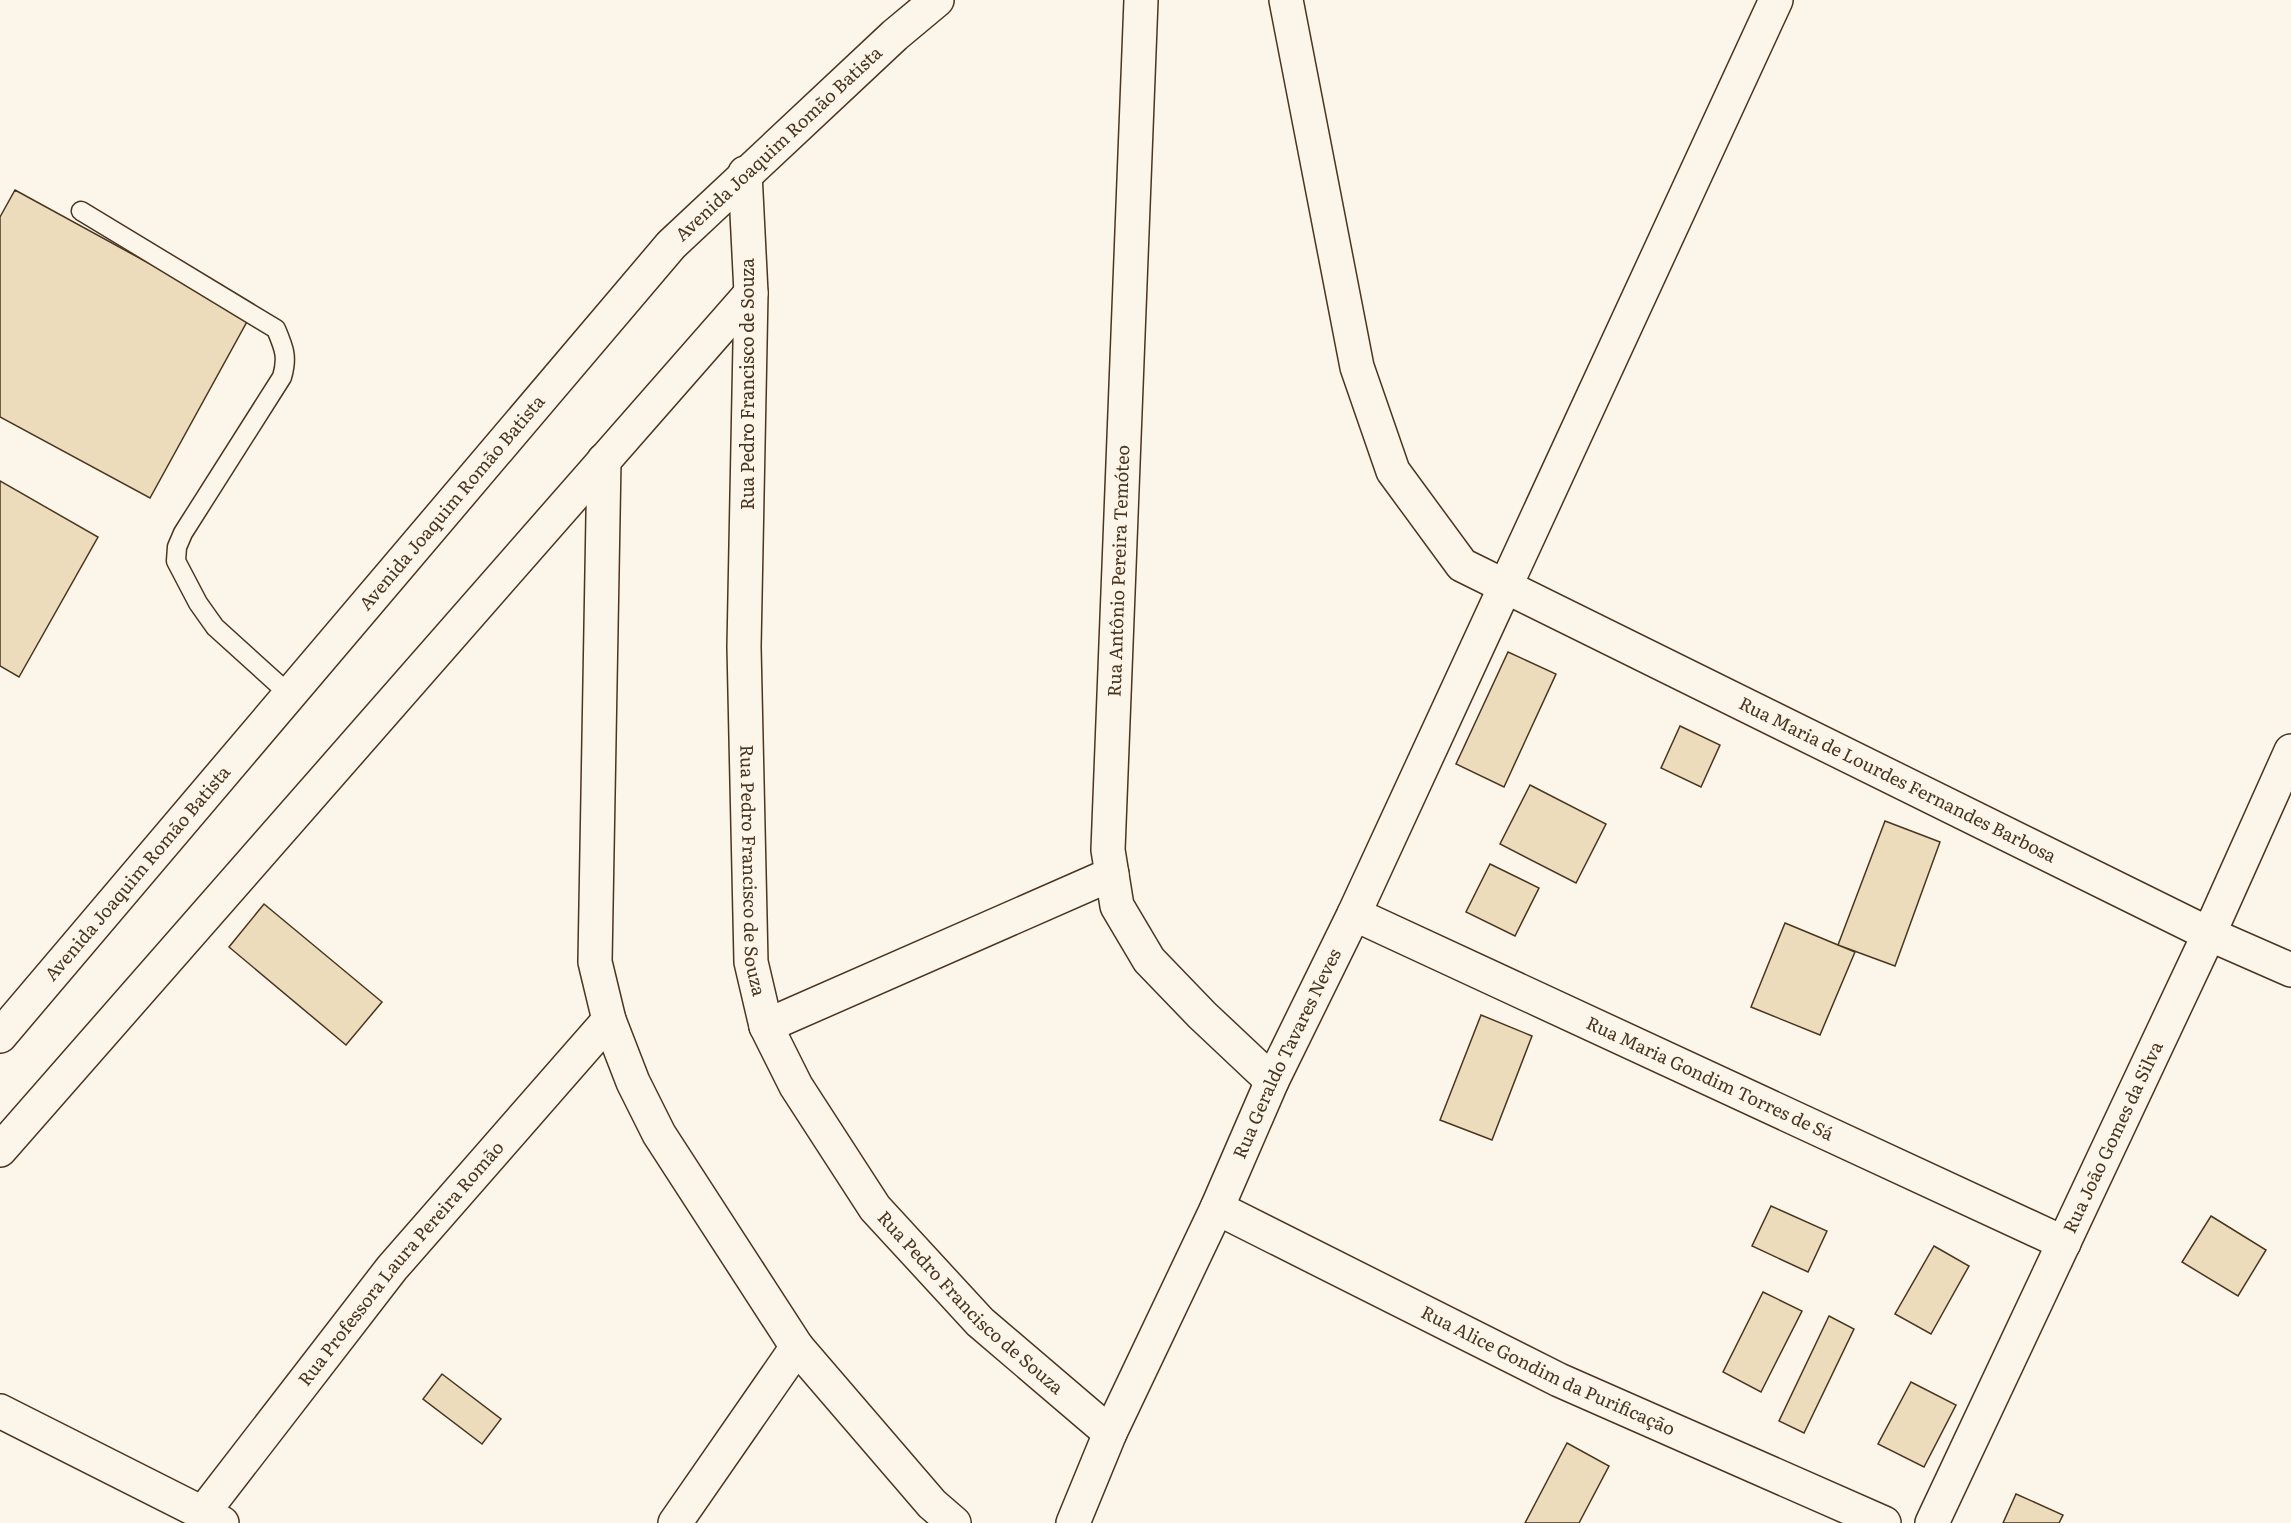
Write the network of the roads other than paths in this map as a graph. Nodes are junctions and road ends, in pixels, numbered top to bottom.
1 (937, 0) edge
2 (1142, 0) edge
3 (1286, 0) edge
4 (1776, 0) edge
5 (745, 173) junction
6 (81, 211) dead end
7 (751, 293) junction
8 (604, 460) junction
9 (1506, 586) junction
10 (290, 695) junction
11 (2291, 751) edge
12 (1112, 874) junction
13 (1354, 914) junction
14 (2209, 934) junction
15 (2291, 970) edge
16 (609, 1020) junction
17 (766, 1026) junction
18 (0, 1036) edge
19 (1272, 1081) junction
20 (0, 1150) edge
21 (1217, 1208) junction
22 (2064, 1243) junction
23 (797, 1347) junction
24 (0, 1411) edge
25 (1110, 1433) junction
26 (212, 1519) edge
27 (675, 1523) edge
28 (954, 1523) edge
29 (1073, 1523) edge
30 (1884, 1523) edge
31 (1932, 1523) edge

1 - 5 main road, Avenida Joaquim Romão Batista
2 - 12 main road, Rua Antônio Pereira Temóteo
3 - 9 main road, Rua Maria de Lourdes Fernandes Barbosa
4 - 9 main road, Rua Geraldo Tavares Neves
5 - 7 main road, Rua Pedro Francisco de Souza
5 - 10 main road, Avenida Joaquim Romão Batista
6 - 10 lane
7 - 8 main road
7 - 17 main road, Rua Pedro Francisco de Souza
8 - 16 main road
8 - 20 main road
9 - 13 main road, Rua Geraldo Tavares Neves
9 - 14 main road, Rua Maria de Lourdes Fernandes Barbosa
10 - 18 main road, Avenida Joaquim Romão Batista
11 - 14 main road, Rua João Gomes da Silva
12 - 17 main road
12 - 19 main road, Rua Antônio Pereira Temóteo
13 - 19 main road, Rua Geraldo Tavares Neves
13 - 22 main road, Rua Maria Gondim Torres de Sá
14 - 15 main road, Rua Maria de Lourdes Fernandes Barbosa
14 - 22 main road, Rua João Gomes da Silva
16 - 23 main road
16 - 26 main road, Rua Professora Laura Pereira Romão
17 - 25 main road, Rua Pedro Francisco de Souza
19 - 21 main road, Rua Geraldo Tavares Neves
21 - 25 main road, Rua Geraldo Tavares Neves
21 - 30 main road, Rua Alice Gondim da Purificação
22 - 31 main road, Rua João Gomes da Silva
23 - 27 main road
23 - 28 main road
24 - 26 main road
25 - 29 main road, Rua Geraldo Tavares Neves

